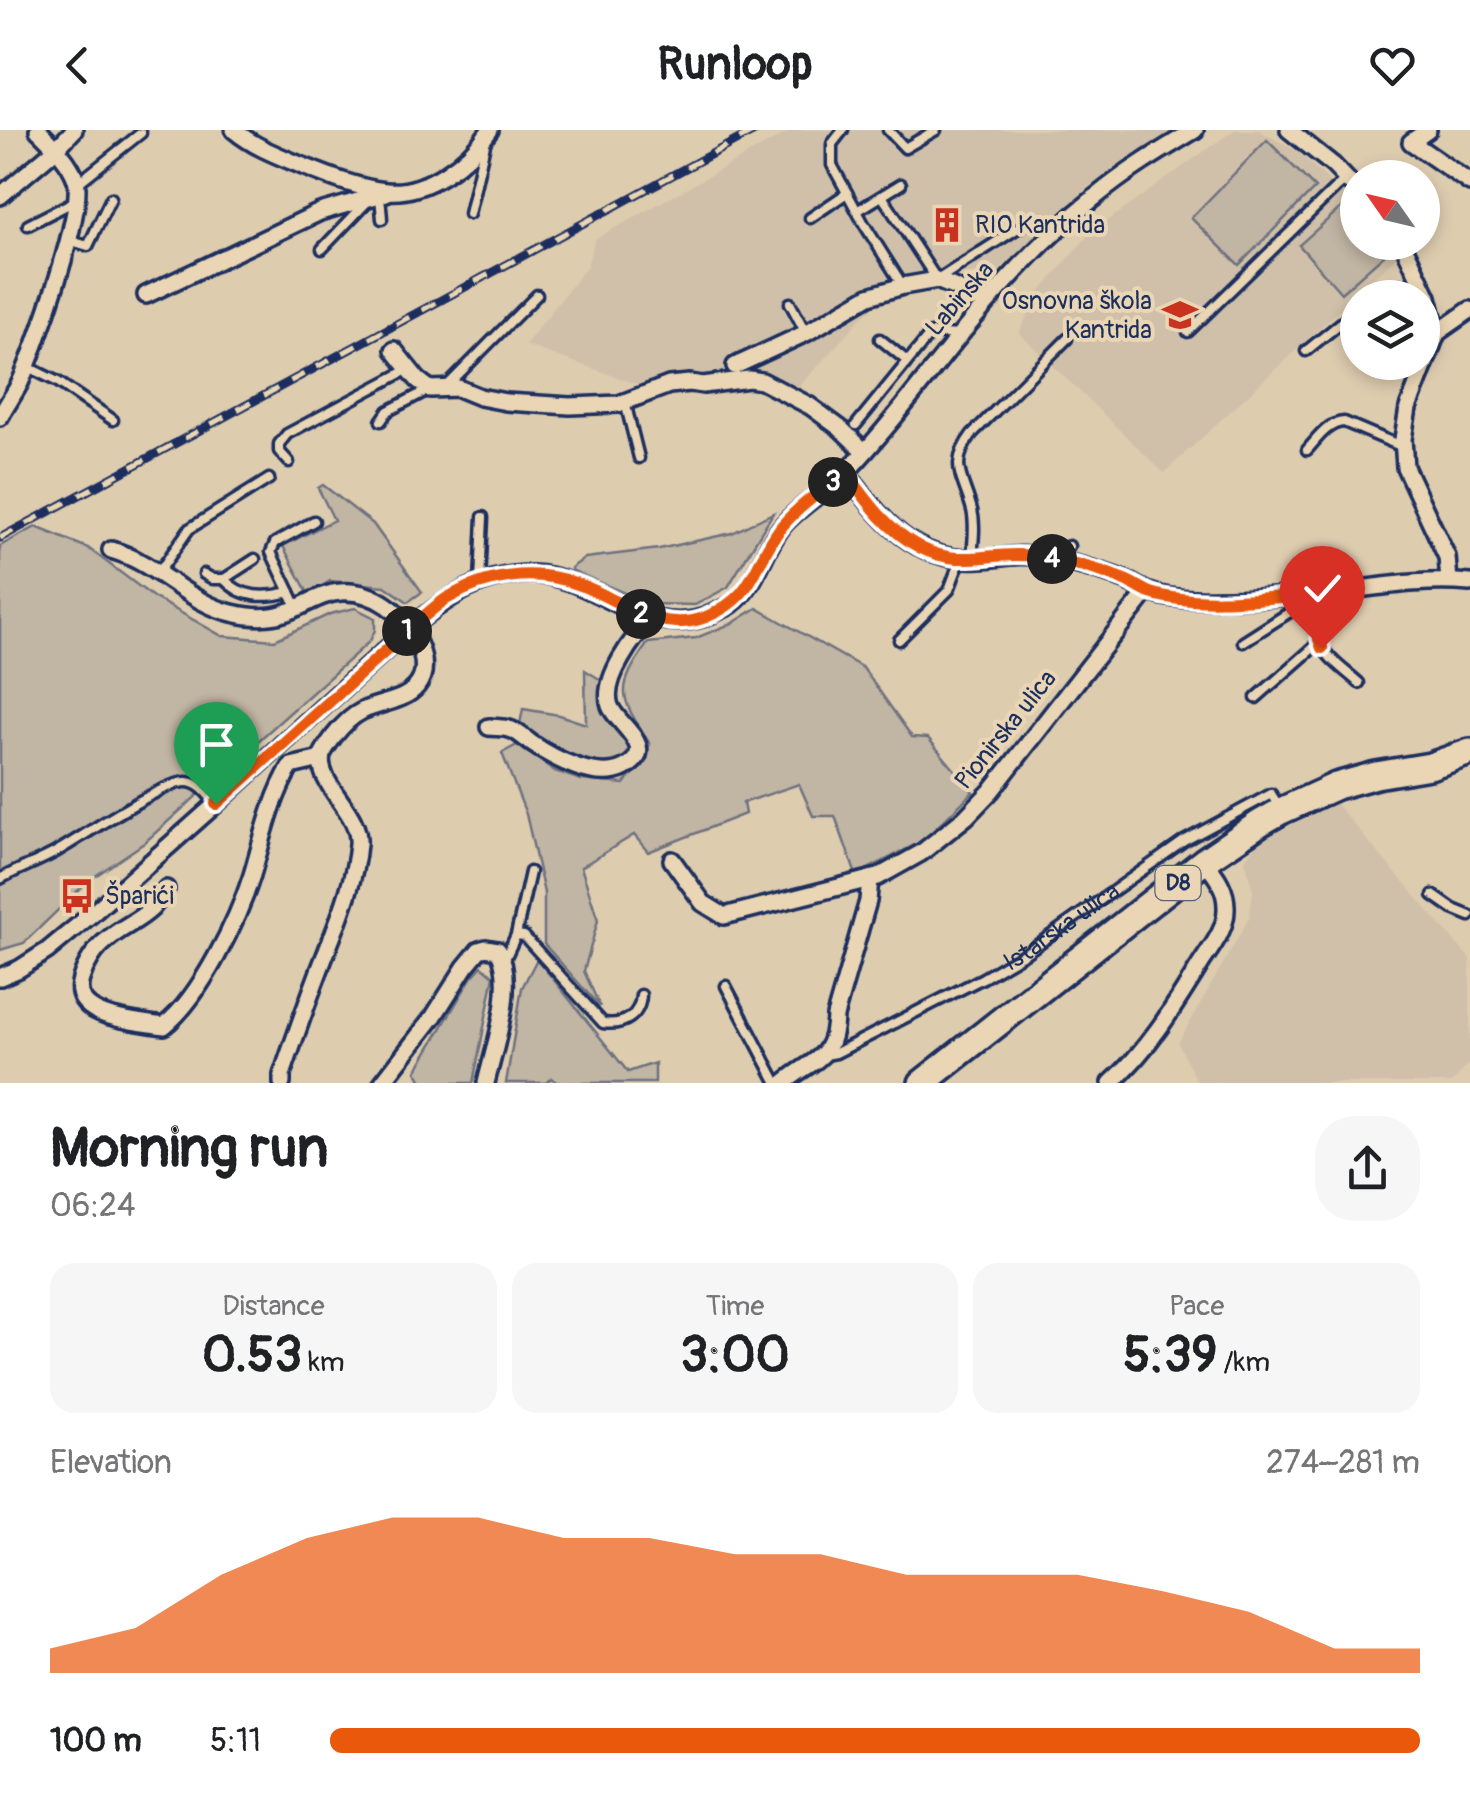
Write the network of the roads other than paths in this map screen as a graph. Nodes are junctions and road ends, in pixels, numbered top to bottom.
1 (38, 130) edge
2 (74, 130) edge
3 (234, 130) edge
4 (843, 130) edge
5 (888, 130) edge
6 (936, 130) edge
7 (1194, 130) edge
8 (1288, 130) edge
9 (1428, 130) edge
10 (488, 132) edge
11 (141, 133) dead end
12 (56, 149) junction
13 (1340, 173) edge
14 (1467, 179) edge
15 (901, 184) dead end
16 (78, 192) junction
17 (847, 193) junction
18 (1340, 195) edge
19 (0, 196) edge
20 (380, 196) junction
21 (882, 196) junction
22 (111, 198) dead end
23 (856, 211) junction
24 (469, 214) dead end
25 (810, 218) dead end
26 (382, 219) dead end
27 (1065, 223) junction
28 (28, 225) dead end
29 (68, 240) junction
30 (322, 249) dead end
31 (937, 280) junction
32 (903, 286) junction
33 (537, 294) dead end
34 (146, 295) dead end
35 (790, 303) dead end
36 (986, 304) junction
37 (1470, 310) edge
38 (1340, 324) edge
39 (1440, 330) edge
40 (1188, 332) dead end
41 (806, 333) junction
42 (960, 335) junction
43 (1067, 339) dead end
44 (880, 340) dead end
45 (394, 350) dead end
46 (1306, 351) dead end
47 (907, 361) junction
48 (26, 366) junction
49 (735, 366) dead end
50 (409, 369) junction
51 (1418, 380) edge
52 (438, 388) junction
53 (626, 402) junction
54 (0, 417) edge
55 (112, 420) dead end
56 (381, 421) dead end
57 (856, 425) dead end
58 (1403, 447) junction
59 (1307, 450) dead end
60 (864, 452) junction
61 (639, 458) dead end
62 (289, 462) dead end
63 (846, 472) junction
64 (269, 479) dead end
65 (483, 518) dead end
66 (314, 521) dead end
67 (1069, 546) dead end
68 (111, 550) dead end
69 (1043, 557) junction
70 (967, 558) junction
71 (255, 559) dead end
72 (159, 572) junction
73 (204, 574) dead end
74 (224, 579) junction
75 (1449, 581) junction
76 (480, 582) junction
77 (1470, 583) edge
78 (1147, 592) junction
79 (1325, 593) junction
80 (1300, 595) junction
81 (293, 600) junction
82 (652, 619) junction
83 (411, 628) junction
84 (1319, 639) junction
85 (899, 640) dead end
86 (1243, 642) dead end
87 (1359, 683) dead end
88 (1256, 698) dead end
89 (488, 727) dead end
90 (1470, 752) edge
91 (321, 759) junction
92 (216, 804) junction
93 (1281, 810) junction
94 (672, 860) dead end
95 (1204, 862) junction
96 (530, 872) dead end
97 (0, 879) edge
98 (870, 880) junction
99 (166, 889) dead end
100 (1433, 895) dead end
101 (1470, 916) edge
102 (516, 934) junction
103 (504, 960) junction
104 (0, 977) edge
105 (726, 986) dead end
106 (642, 994) dead end
107 (825, 1054) junction
108 (282, 1083) edge
109 (382, 1083) edge
110 (486, 1083) edge
111 (781, 1083) edge
112 (922, 1083) edge
113 (1111, 1083) edge

1 - 12 street
2 - 12 street
3 - 20 street
4 - 17 lane
5 - 6 lane
7 - 27 street, Labinska
8 - 13 street
9 - 14 street
10 - 20 street
10 - 24 lane
11 - 16 lane
12 - 16 street
12 - 19 street
15 - 21 lane
16 - 28 lane
16 - 29 street
17 - 23 lane
17 - 25 lane
18 - 40 lane
20 - 26 lane
20 - 30 lane
20 - 34 street
21 - 23 lane
21 - 31 lane
22 - 29 lane
23 - 32 lane
27 - 31 lane
27 - 36 street, Labinska
29 - 48 street
31 - 32 street
31 - 36 street
32 - 41 street
33 - 52 lane
35 - 41 lane
36 - 42 street, Labinska
37 - 39 street
38 - 46 lane
41 - 49 street
42 - 47 lane
42 - 60 street, Labinska
43 - 70 lane
44 - 47 lane
45 - 50 street
47 - 57 lane
48 - 54 street
48 - 55 lane
50 - 52 street
50 - 62 lane
51 - 58 street
52 - 53 street
52 - 56 lane
53 - 60 street
53 - 61 lane
58 - 59 lane
58 - 75 street
60 - 63 street, Labinska
63 - 70 street
63 - 82 street, Labinska
64 - 72 lane
65 - 76 lane
66 - 81 lane
67 - 69 lane
68 - 72 street
69 - 70 street
69 - 78 street
70 - 85 lane
71 - 74 lane
72 - 81 street
73 - 74 lane
74 - 81 lane
75 - 77 street
75 - 79 street
76 - 82 street
76 - 83 street
78 - 80 street
78 - 98 street, Pionirska ulica
79 - 80 street
79 - 84 lane
80 - 86 lane
81 - 83 street
82 - 89 street
83 - 91 street
83 - 92 street
84 - 87 lane
84 - 88 lane
90 - 93 main road, Istarska ulica / D8
91 - 99 street
91 - 108 street
92 - 97 lane
92 - 104 street
93 - 95 main road, Istarska ulica / D8
93 - 107 lane, Istarska ulica
94 - 98 street, Pionirska ulica
95 - 112 main road, Istarska ulica / D8
95 - 113 street
96 - 102 lane
98 - 107 street
100 - 101 lane
102 - 103 lane
102 - 106 lane
103 - 109 street
103 - 110 street
105 - 111 lane
107 - 111 street, Istarska ulica

